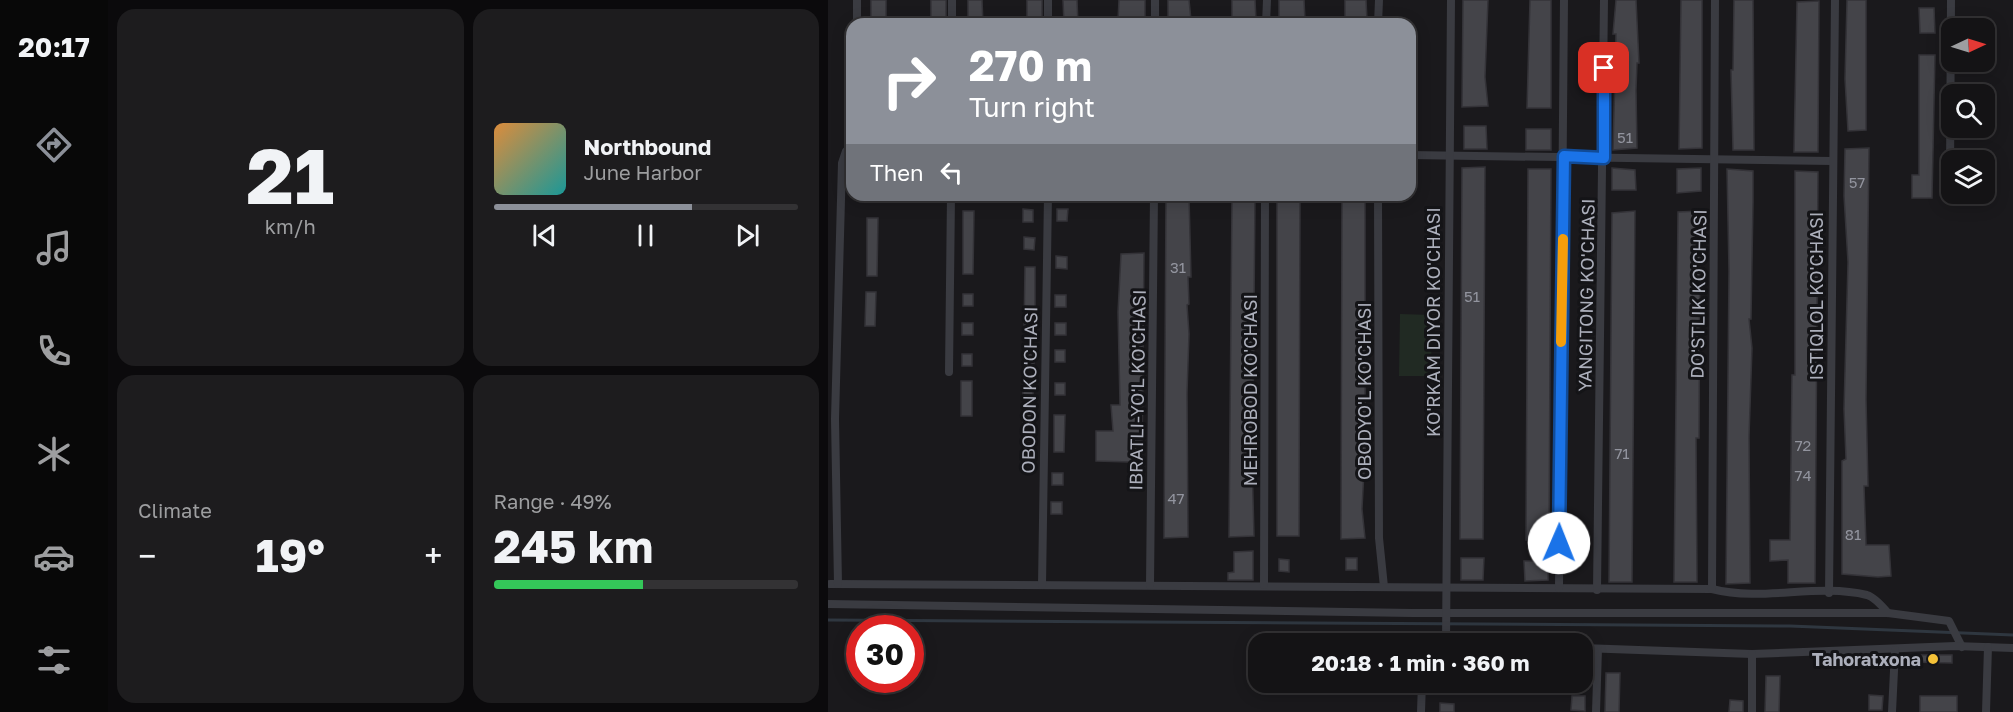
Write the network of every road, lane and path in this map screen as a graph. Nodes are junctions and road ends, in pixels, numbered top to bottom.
1 (857, 0) edge
2 (952, 0) edge
3 (1048, 0) edge
4 (1155, 0) edge
5 (1267, 0) edge
6 (1378, 0) edge
7 (1450, 0) edge
8 (1564, 0) edge
9 (1604, 0) edge
10 (1715, 0) edge
11 (1835, 0) edge
12 (1951, 0) edge
13 (857, 18) edge
14 (952, 18) edge
15 (1048, 18) edge
16 (1155, 18) edge
17 (1266, 18) edge
18 (1378, 18) edge
19 (1950, 150) edge
20 (846, 151) edge
21 (1449, 154) junction
22 (1416, 155) edge
23 (1564, 156) junction
24 (1604, 158) junction
25 (1715, 158) junction
26 (1832, 161) junction
27 (951, 201) edge
28 (1048, 201) edge
29 (1154, 201) edge
30 (1265, 201) edge
31 (1378, 201) edge
32 (949, 372) dead end
33 (1042, 585) junction
34 (1150, 585) junction
35 (1264, 585) junction
36 (1384, 586) junction
37 (1446, 588) junction
38 (1558, 588) junction
39 (1712, 589) junction
40 (1597, 590) junction
41 (1829, 593) junction
42 (828, 604) edge
43 (1446, 613) junction
44 (1888, 613) junction
45 (1446, 633) edge
46 (1962, 646) junction
47 (1988, 647) junction
48 (2013, 648) edge
49 (1593, 649) edge
50 (1598, 649) junction
51 (1895, 650) junction
52 (1752, 654) junction
53 (1422, 693) edge
54 (1421, 712) edge
55 (1596, 712) edge
56 (1752, 712) edge
57 (1892, 712) edge
58 (1986, 712) edge

1 - 13 street
2 - 14 street
3 - 15 street
4 - 16 street
5 - 17 street
6 - 18 street
7 - 21 street, KO'RKAM DIYOR KO'CHASI
8 - 23 street, YANGITONG KO'CHASI
9 - 24 street, YANGITONG KO'CHASI
10 - 25 street, DO'STLIK KO'CHASI
11 - 26 street, ISTIQLOL KO'CHASI
12 - 19 street
20 - 33 street
21 - 22 street
21 - 23 street
21 - 37 street, KO'RKAM DIYOR KO'CHASI
23 - 24 street
23 - 38 street, YANGITONG KO'CHASI
24 - 25 street
24 - 40 street, YANGITONG KO'CHASI
25 - 26 street
25 - 39 street, DO'STLIK KO'CHASI
26 - 41 street, ISTIQLOL KO'CHASI
27 - 32 street
28 - 33 street, OBODON KO'CHASI
29 - 34 street, IBRATLI-YO'L KO'CHASI
30 - 35 street, MEHROBOD KO'CHASI
31 - 36 street, OBODYO'L KO'CHASI
33 - 34 street
34 - 35 street
35 - 36 street
36 - 37 street
37 - 38 street
37 - 43 street, KO'RKAM DIYOR KO'CHASI
38 - 40 street
39 - 40 street
39 - 41 street
41 - 44 street
42 - 43 street
43 - 44 street
43 - 45 street, KO'RKAM DIYOR KO'CHASI
44 - 46 street
46 - 47 street
46 - 51 street
47 - 48 street
47 - 58 street
49 - 50 street
50 - 52 street
50 - 55 street
51 - 52 street
51 - 57 street
52 - 56 street
53 - 54 street

